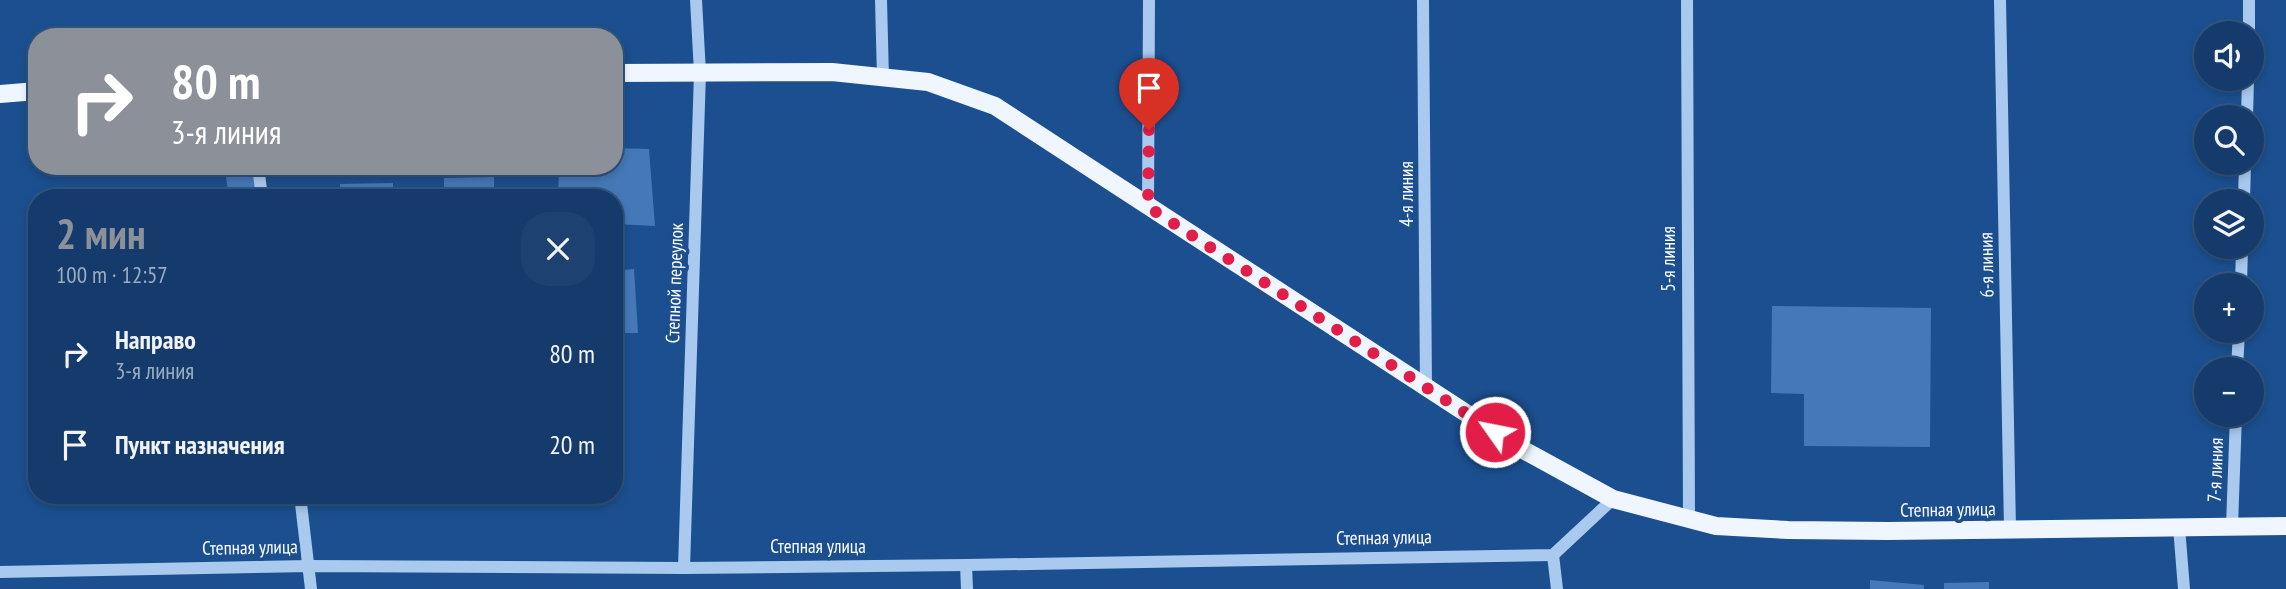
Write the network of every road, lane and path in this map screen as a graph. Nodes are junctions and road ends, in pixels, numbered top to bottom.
1 (696, 0) edge
2 (881, 0) edge
3 (1149, 0) edge
4 (1423, 0) edge
5 (1687, 0) edge
6 (2000, 0) edge
7 (2249, 0) edge
8 (2249, 21) edge
9 (623, 73) edge
10 (701, 73) junction
11 (883, 78) junction
12 (28, 92) edge
13 (0, 94) edge
14 (1148, 207) junction
15 (1426, 388) junction
16 (2236, 427) edge
17 (1614, 499) junction
18 (301, 504) edge
19 (1689, 519) junction
20 (2232, 526) junction
21 (2286, 526) edge
22 (2179, 527) junction
23 (2010, 529) junction
24 (1553, 555) junction
25 (966, 565) junction
26 (310, 566) junction
27 (684, 568) junction
28 (0, 572) edge
29 (311, 589) edge
30 (967, 589) edge
31 (1557, 589) edge
32 (2184, 589) edge

1 - 10 street, Степной переулок
2 - 11 street
3 - 14 street
4 - 15 street, 4-я линия
5 - 19 street, 5-я линия
6 - 23 street, 6-я линия
7 - 8 street
9 - 10 main road, Степная улица
10 - 11 main road, Степная улица
10 - 27 street, Степной переулок
11 - 14 main road, Степная улица
12 - 13 main road
14 - 15 main road, Степная улица
15 - 17 main road, Степная улица
16 - 20 street, 7-я линия
17 - 19 main road, Степная улица
17 - 24 street
18 - 26 street
19 - 23 main road, Степная улица
20 - 21 main road, Степная улица
20 - 22 main road, Степная улица
22 - 23 main road, Степная улица
22 - 32 street
24 - 25 street, Степная улица
24 - 31 street
25 - 27 street, Степная улица
25 - 30 street
26 - 27 street, Степная улица
26 - 28 street, Степная улица
26 - 29 street

